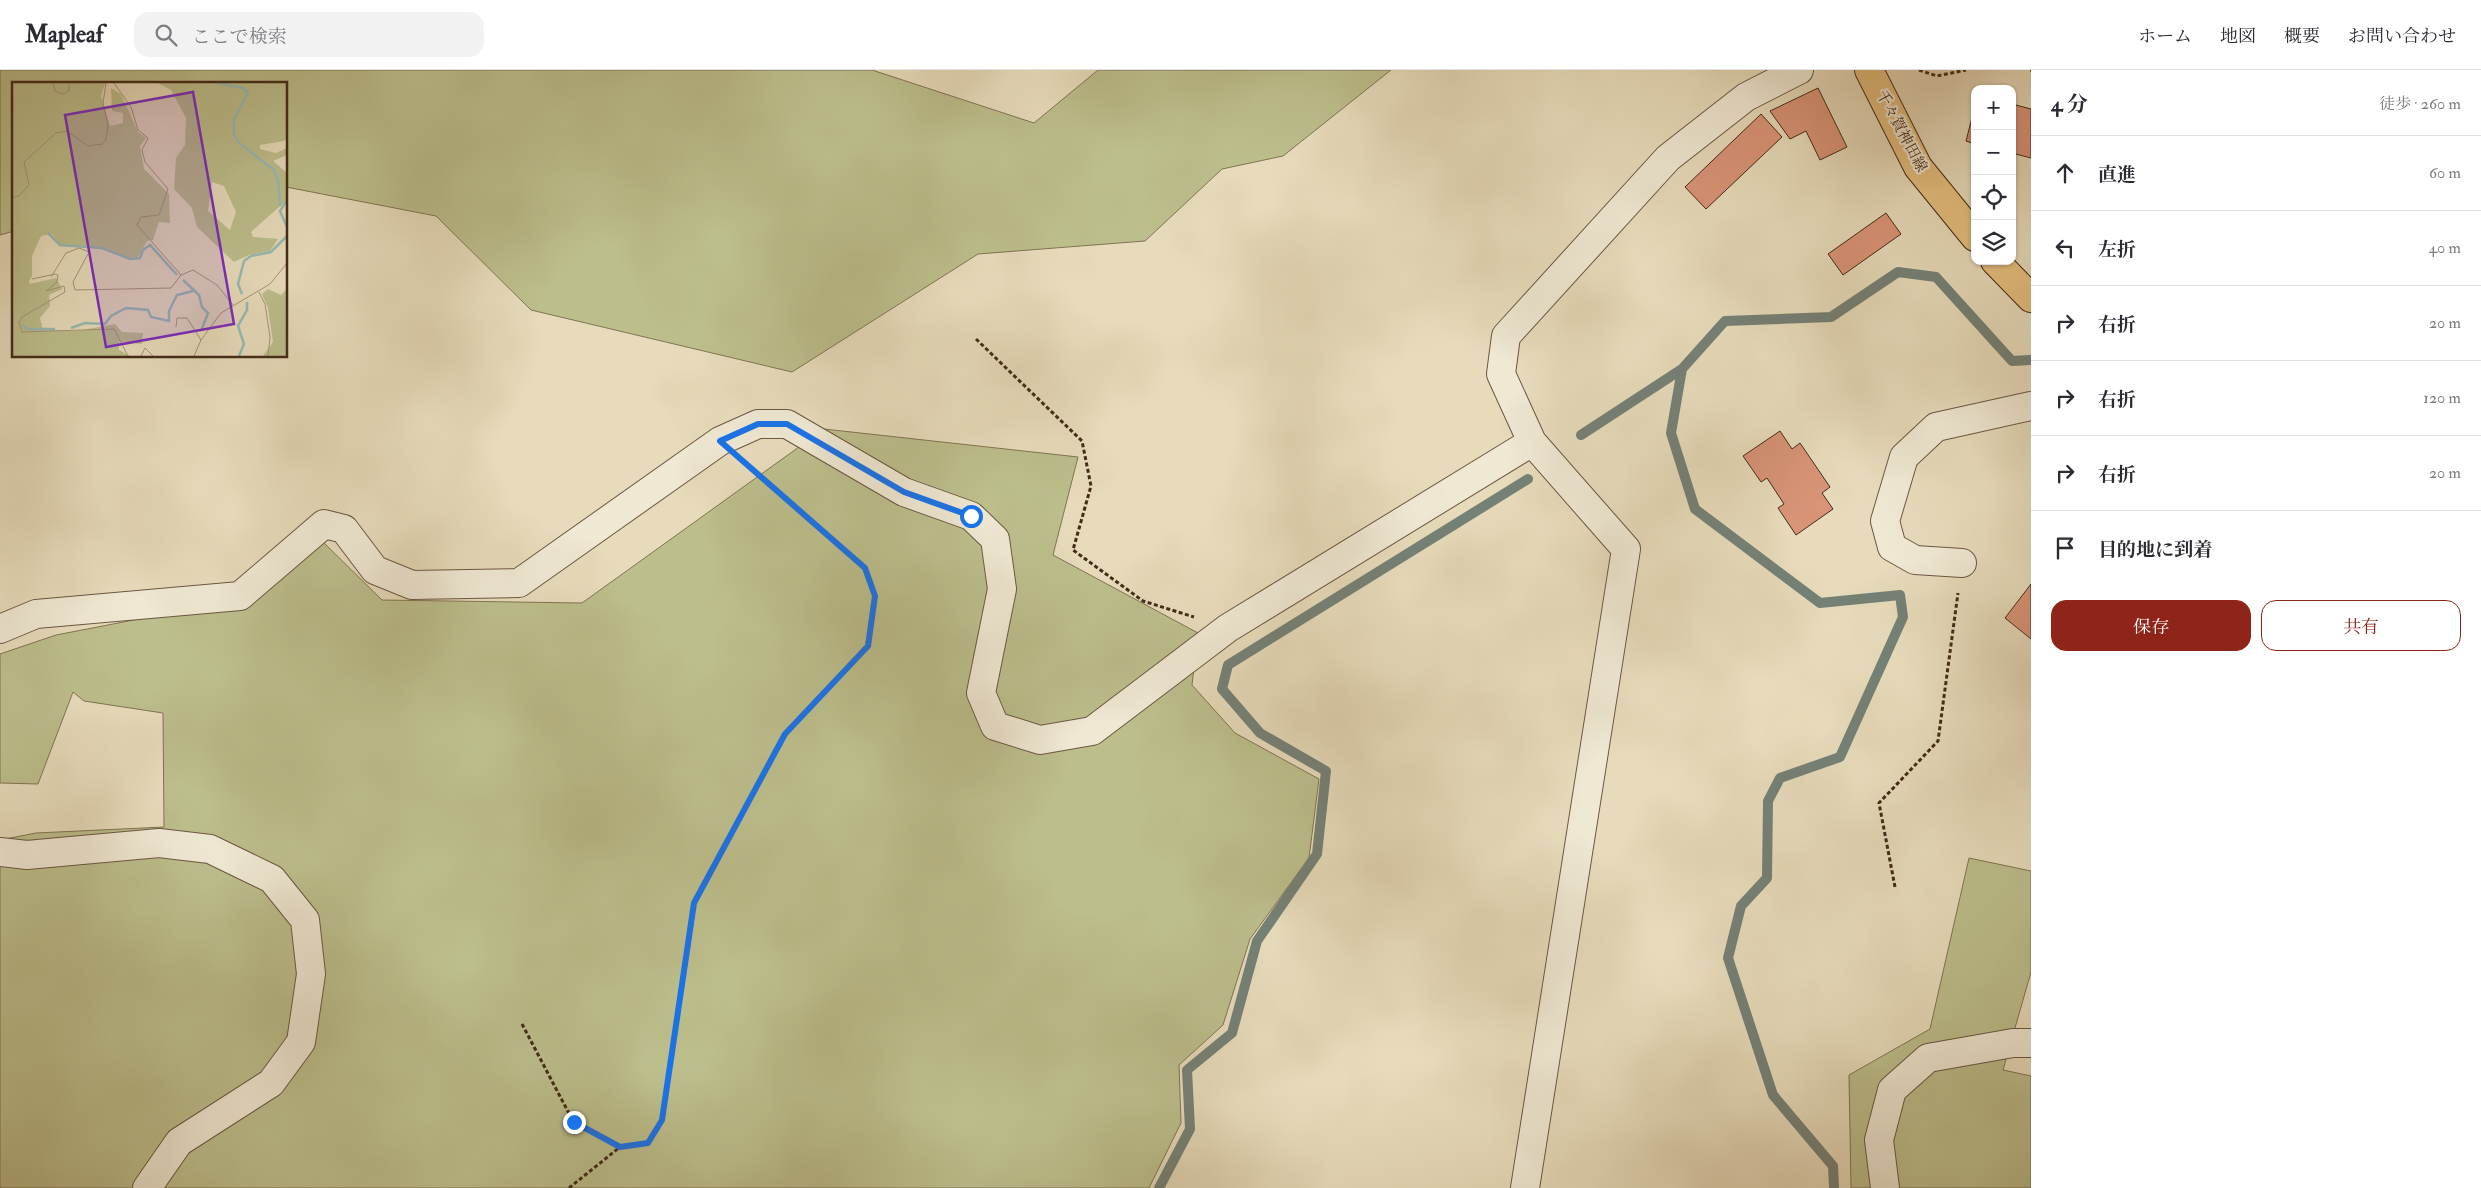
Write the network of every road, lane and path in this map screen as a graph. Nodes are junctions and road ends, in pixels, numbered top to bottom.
1 (1799, 70) edge
2 (1870, 70) edge
3 (1919, 70) edge
4 (1966, 70) edge
5 (1971, 232) edge
6 (1999, 265) edge
7 (2031, 298) edge
8 (976, 339) dead end
9 (2031, 406) edge
10 (720, 441) junction
11 (1532, 442) junction
12 (1962, 563) joint
13 (1228, 628) junction
14 (0, 629) edge
15 (0, 852) edge
16 (1895, 887) dead end
17 (522, 1024) dead end
18 (2031, 1043) edge
19 (620, 1147) junction
20 (147, 1188) edge
21 (569, 1188) edge
22 (1526, 1188) edge
23 (1885, 1188) edge

1 - 11 street
2 - 5 main road, 千々賀神田線
3 - 4 path
6 - 7 main road
8 - 13 path
9 - 12 street
10 - 13 street
10 - 14 street
10 - 19 path
11 - 13 street
11 - 22 street
12 - 16 path
15 - 20 street
17 - 19 path
18 - 23 street
19 - 21 path

